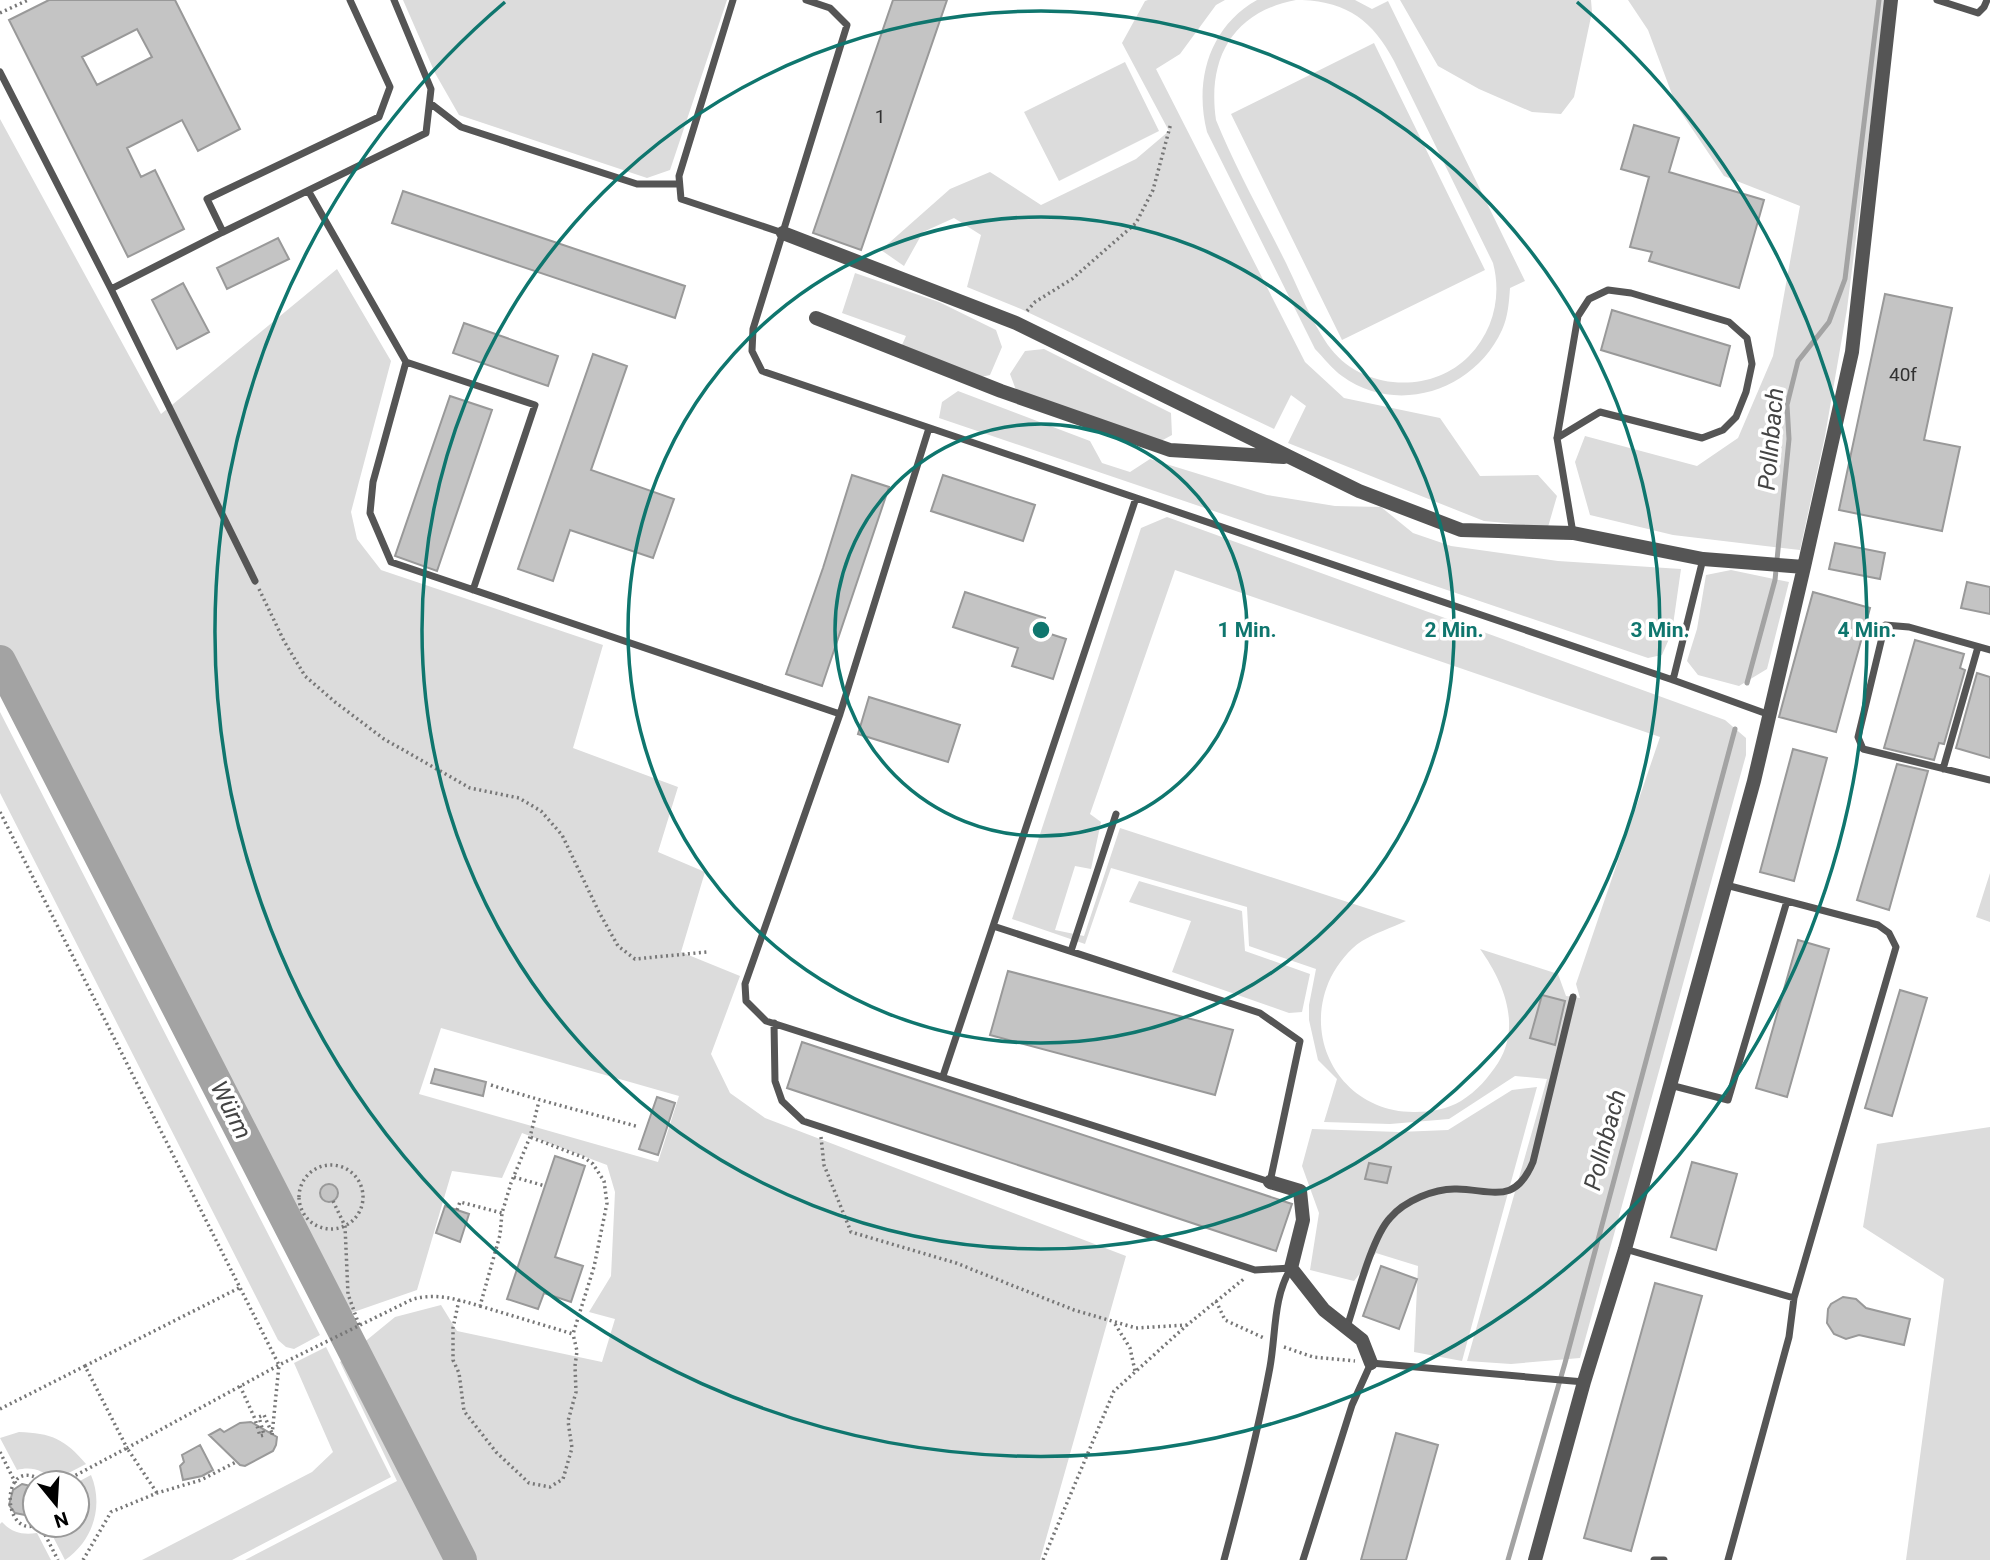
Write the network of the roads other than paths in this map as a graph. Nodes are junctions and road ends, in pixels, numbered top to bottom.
1 (350, 0) edge
2 (394, 0) edge
3 (733, 0) edge
4 (806, 0) edge
5 (1891, 0) edge
6 (1937, 0) edge
7 (1987, 0) edge
8 (0, 72) edge
9 (430, 103) junction
10 (679, 184) junction
11 (309, 192) junction
12 (223, 232) junction
13 (783, 233) junction
14 (111, 289) junction
15 (817, 318) dead end
16 (406, 362) junction
17 (929, 428) junction
18 (1557, 438) junction
19 (1291, 457) junction
20 (1136, 498) junction
21 (1573, 533) junction
22 (1703, 559) junction
23 (1804, 567) junction
24 (255, 581) road end
25 (473, 590) junction
26 (1978, 647) junction
27 (1990, 650) edge
28 (1673, 680) junction
29 (841, 714) junction
30 (1770, 715) junction
31 (1943, 769) junction
32 (1990, 780) edge
33 (1116, 814) dead end
34 (1726, 884) junction
35 (1787, 901) junction
36 (993, 926) junction
37 (1071, 951) junction
38 (1573, 997) dead end
39 (774, 1023) junction
40 (943, 1076) junction
41 (1670, 1085) junction
42 (1270, 1182) junction
43 (1625, 1249) junction
44 (1290, 1268) junction
45 (1794, 1298) junction
46 (1347, 1328) junction
47 (1371, 1363) junction
48 (1584, 1382) junction
49 (1224, 1560) edge
50 (1303, 1560) edge
51 (1535, 1560) edge
52 (1654, 1560) edge
53 (1664, 1560) edge
54 (1728, 1560) edge

1 - 12 lane
2 - 9 lane
3 - 10 lane
4 - 13 lane
5 - 23 street
6 - 7 lane
8 - 14 lane
9 - 10 lane
9 - 11 lane
10 - 13 lane
11 - 12 lane
11 - 16 lane
12 - 14 lane
13 - 17 lane
13 - 19 street
14 - 24 lane
15 - 19 street
16 - 25 lane
16 - 25 lane
17 - 20 lane
17 - 29 lane
18 - 18 lane
18 - 21 lane
19 - 21 street
20 - 28 lane
20 - 36 lane
21 - 22 street
22 - 23 street
22 - 28 lane
23 - 30 street
25 - 29 lane
26 - 27 lane
26 - 31 lane
26 - 31 lane
28 - 30 lane
29 - 39 lane
30 - 34 street
31 - 32 lane
33 - 37 lane
34 - 35 lane
34 - 41 street
35 - 41 lane
35 - 45 lane
36 - 37 lane
36 - 40 lane
37 - 42 lane
38 - 46 lane
39 - 40 lane
39 - 44 lane
40 - 42 lane
41 - 43 street
42 - 44 street
43 - 45 lane
43 - 48 street
44 - 46 street
44 - 49 lane
45 - 54 lane
46 - 47 street
47 - 48 lane
47 - 50 lane
48 - 51 street
52 - 53 lane

